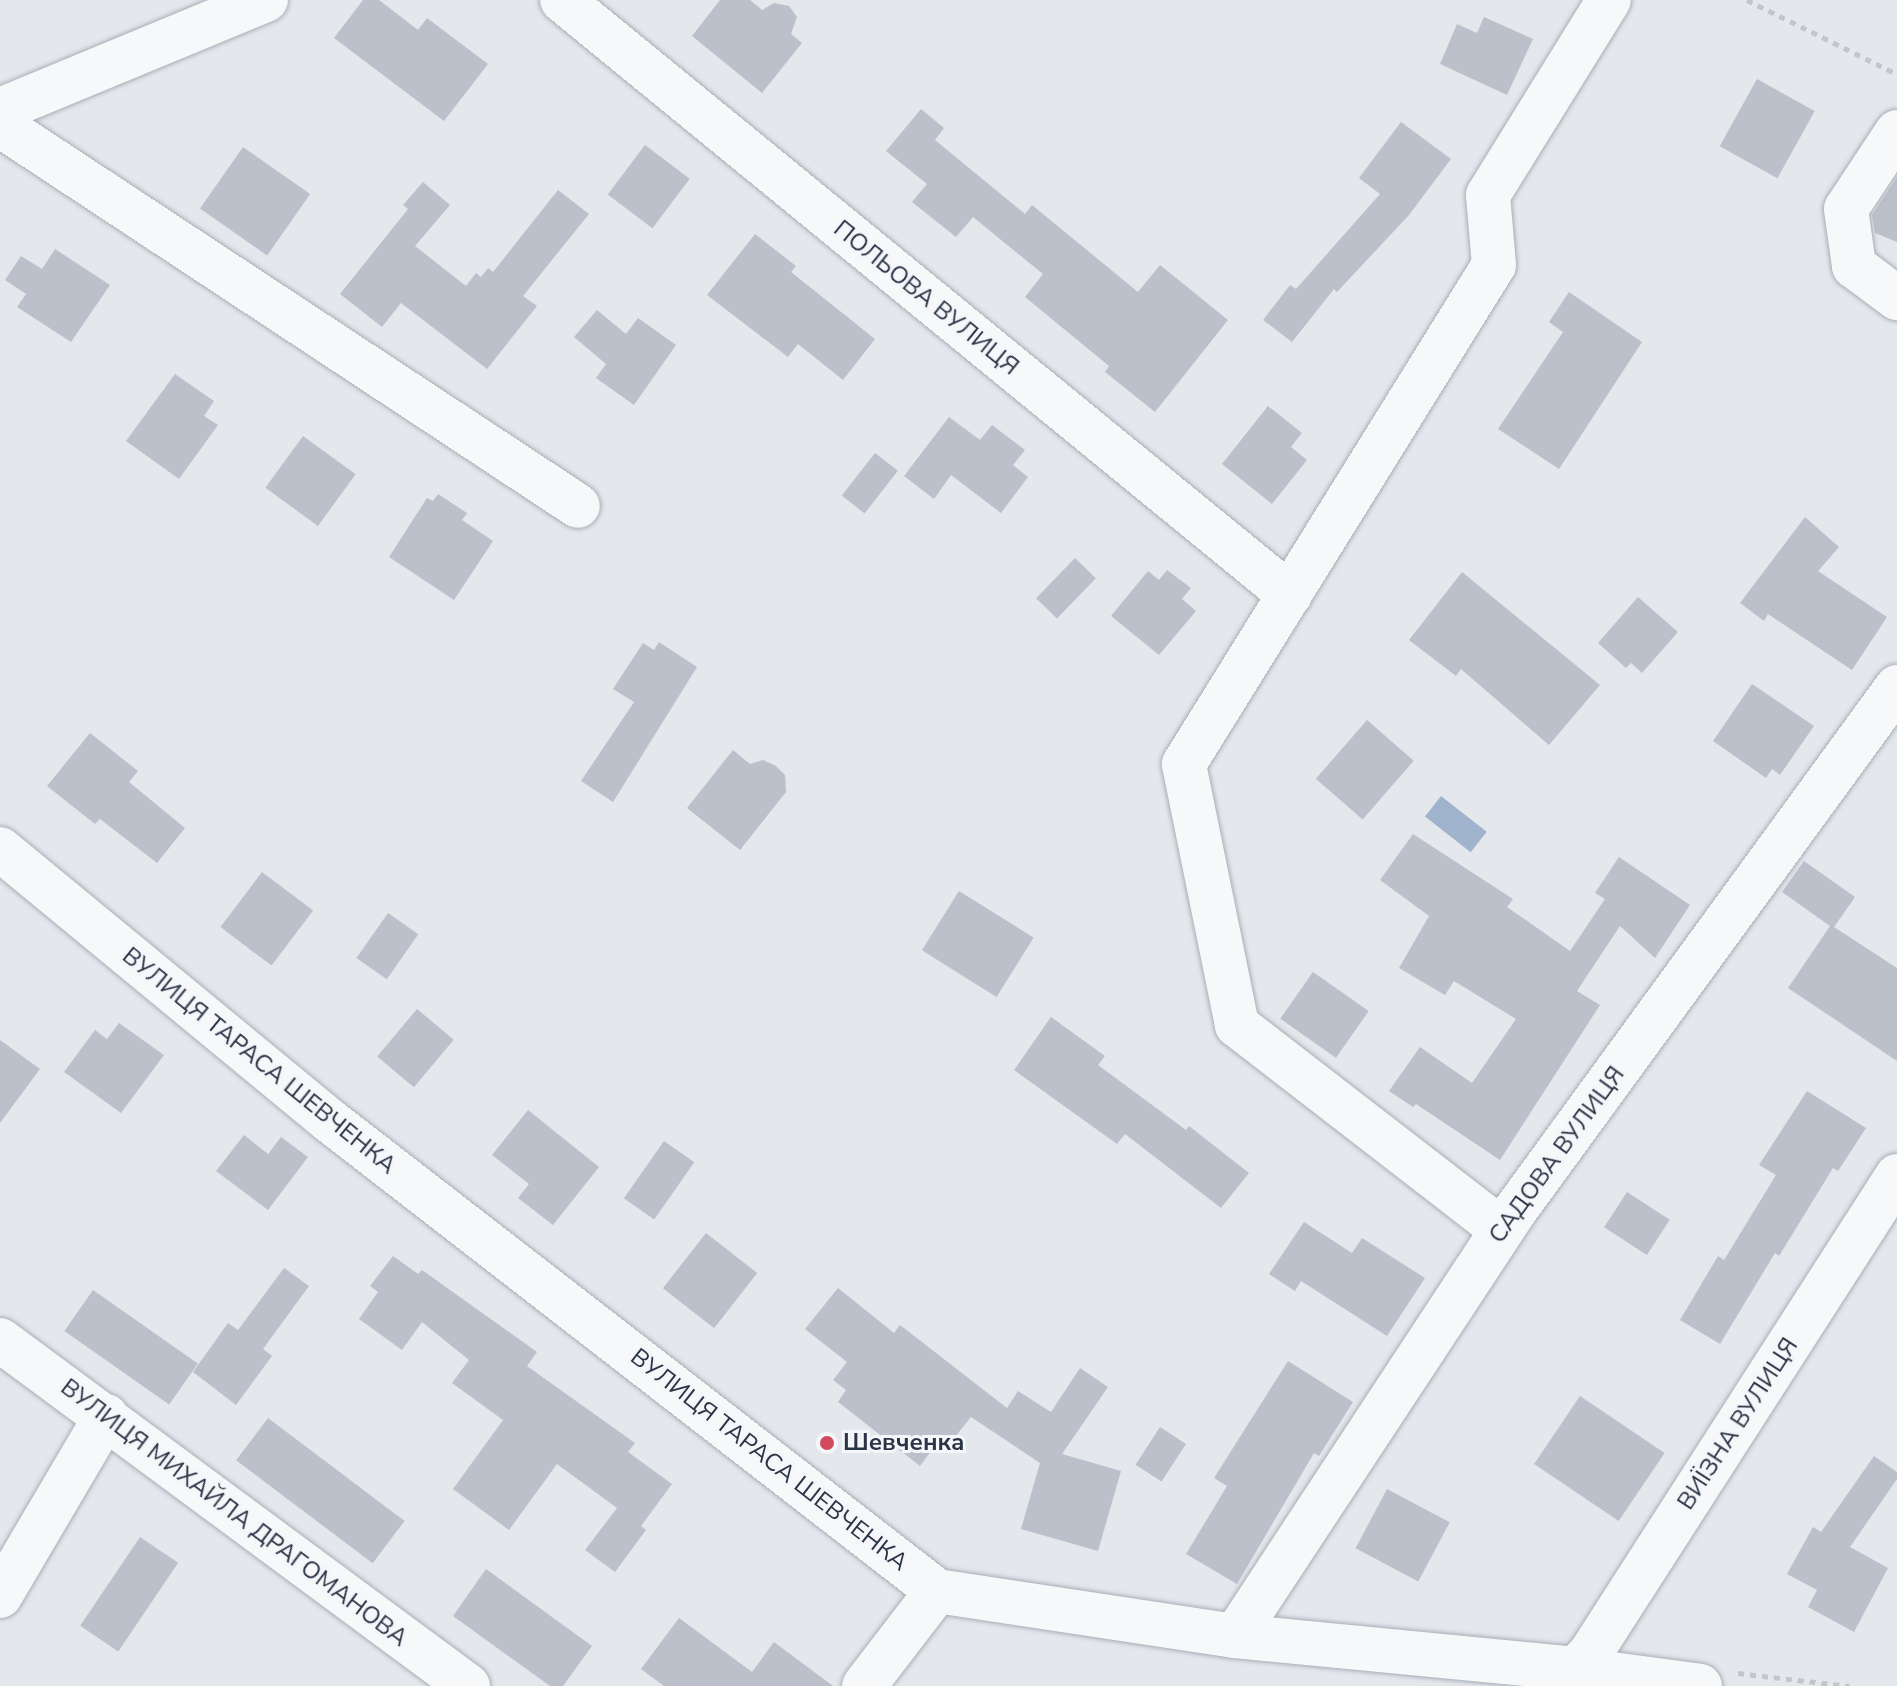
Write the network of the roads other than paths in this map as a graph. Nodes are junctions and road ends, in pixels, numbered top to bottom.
1 (266, 0) edge
2 (562, 0) edge
3 (1609, 0) edge
4 (0, 110) edge
5 (0, 125) edge
6 (1897, 132) edge
7 (1897, 298) edge
8 (578, 506) dead end
9 (1290, 595) junction
10 (1897, 687) edge
11 (0, 849) edge
12 (1897, 1176) edge
13 (1502, 1230) junction
14 (0, 1340) edge
15 (106, 1416) junction
16 (937, 1591) junction
17 (0, 1596) edge
18 (1235, 1636) junction
19 (1575, 1669) junction
20 (1714, 1678) edge
21 (468, 1686) edge
22 (864, 1686) edge

1 - 4 street
2 - 9 street, ПОЛЬОВА ВУЛИЦЯ
3 - 9 street
5 - 8 street
6 - 7 street
9 - 13 street
10 - 13 street, САДОВА ВУЛИЦЯ
11 - 16 street, ВУЛИЦЯ ТАРАСА ШЕВЧЕНКА
12 - 19 street, ВИЇЗНА ВУЛИЦЯ
13 - 18 street, САДОВА ВУЛИЦЯ
14 - 15 street, ВУЛИЦЯ МИХАЙЛА ДРАГОМАНОВА
15 - 17 street
15 - 21 street, ВУЛИЦЯ МИХАЙЛА ДРАГОМАНОВА
16 - 18 street, ВУЛИЦЯ ТАРАСА ШЕВЧЕНКА
16 - 22 street
18 - 19 street, ВУЛИЦЯ ТАРАСА ШЕВЧЕНКА
19 - 20 street, ВУЛИЦЯ ТАРАСА ШЕВЧЕНКА

